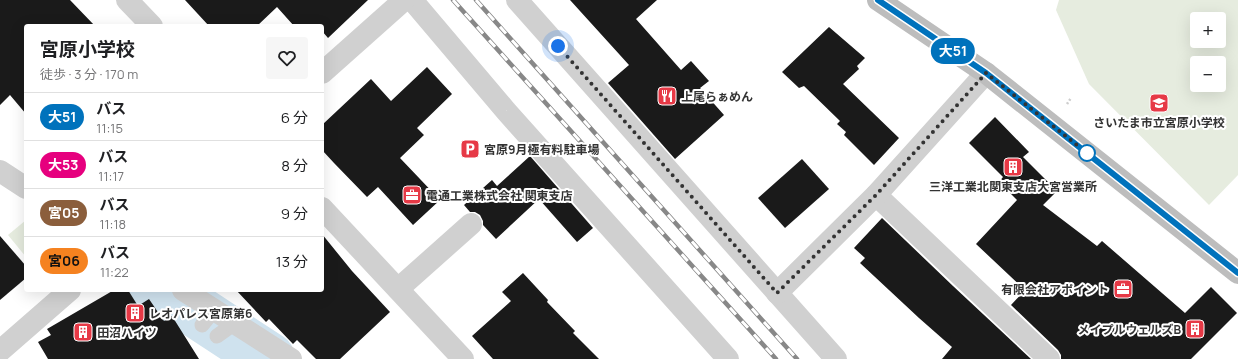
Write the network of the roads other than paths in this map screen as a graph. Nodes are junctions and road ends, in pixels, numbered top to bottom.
1 (127, 0) edge
2 (404, 0) edge
3 (412, 0) edge
4 (517, 0) edge
5 (878, 0) edge
6 (150, 24) edge
7 (324, 71) edge
8 (986, 73) junction
9 (0, 171) edge
10 (24, 187) edge
11 (876, 195) junction
12 (324, 210) edge
13 (471, 224) dead end
14 (1238, 273) edge
15 (398, 289) junction
16 (68, 292) edge
17 (185, 292) edge
18 (777, 293) junction
19 (232, 325) junction
20 (217, 336) dead end
21 (0, 351) edge
22 (291, 359) edge
23 (463, 359) edge
24 (728, 359) edge
25 (836, 359) edge
26 (1049, 359) edge

1 - 6 street
2 - 7 street
3 - 24 street
4 - 18 street
5 - 8 main road
8 - 11 street
8 - 14 main road
9 - 10 street
11 - 18 street
11 - 26 street
12 - 15 street
13 - 15 street
15 - 23 street
16 - 21 street
17 - 19 street
18 - 25 street
19 - 20 lane
19 - 22 street

